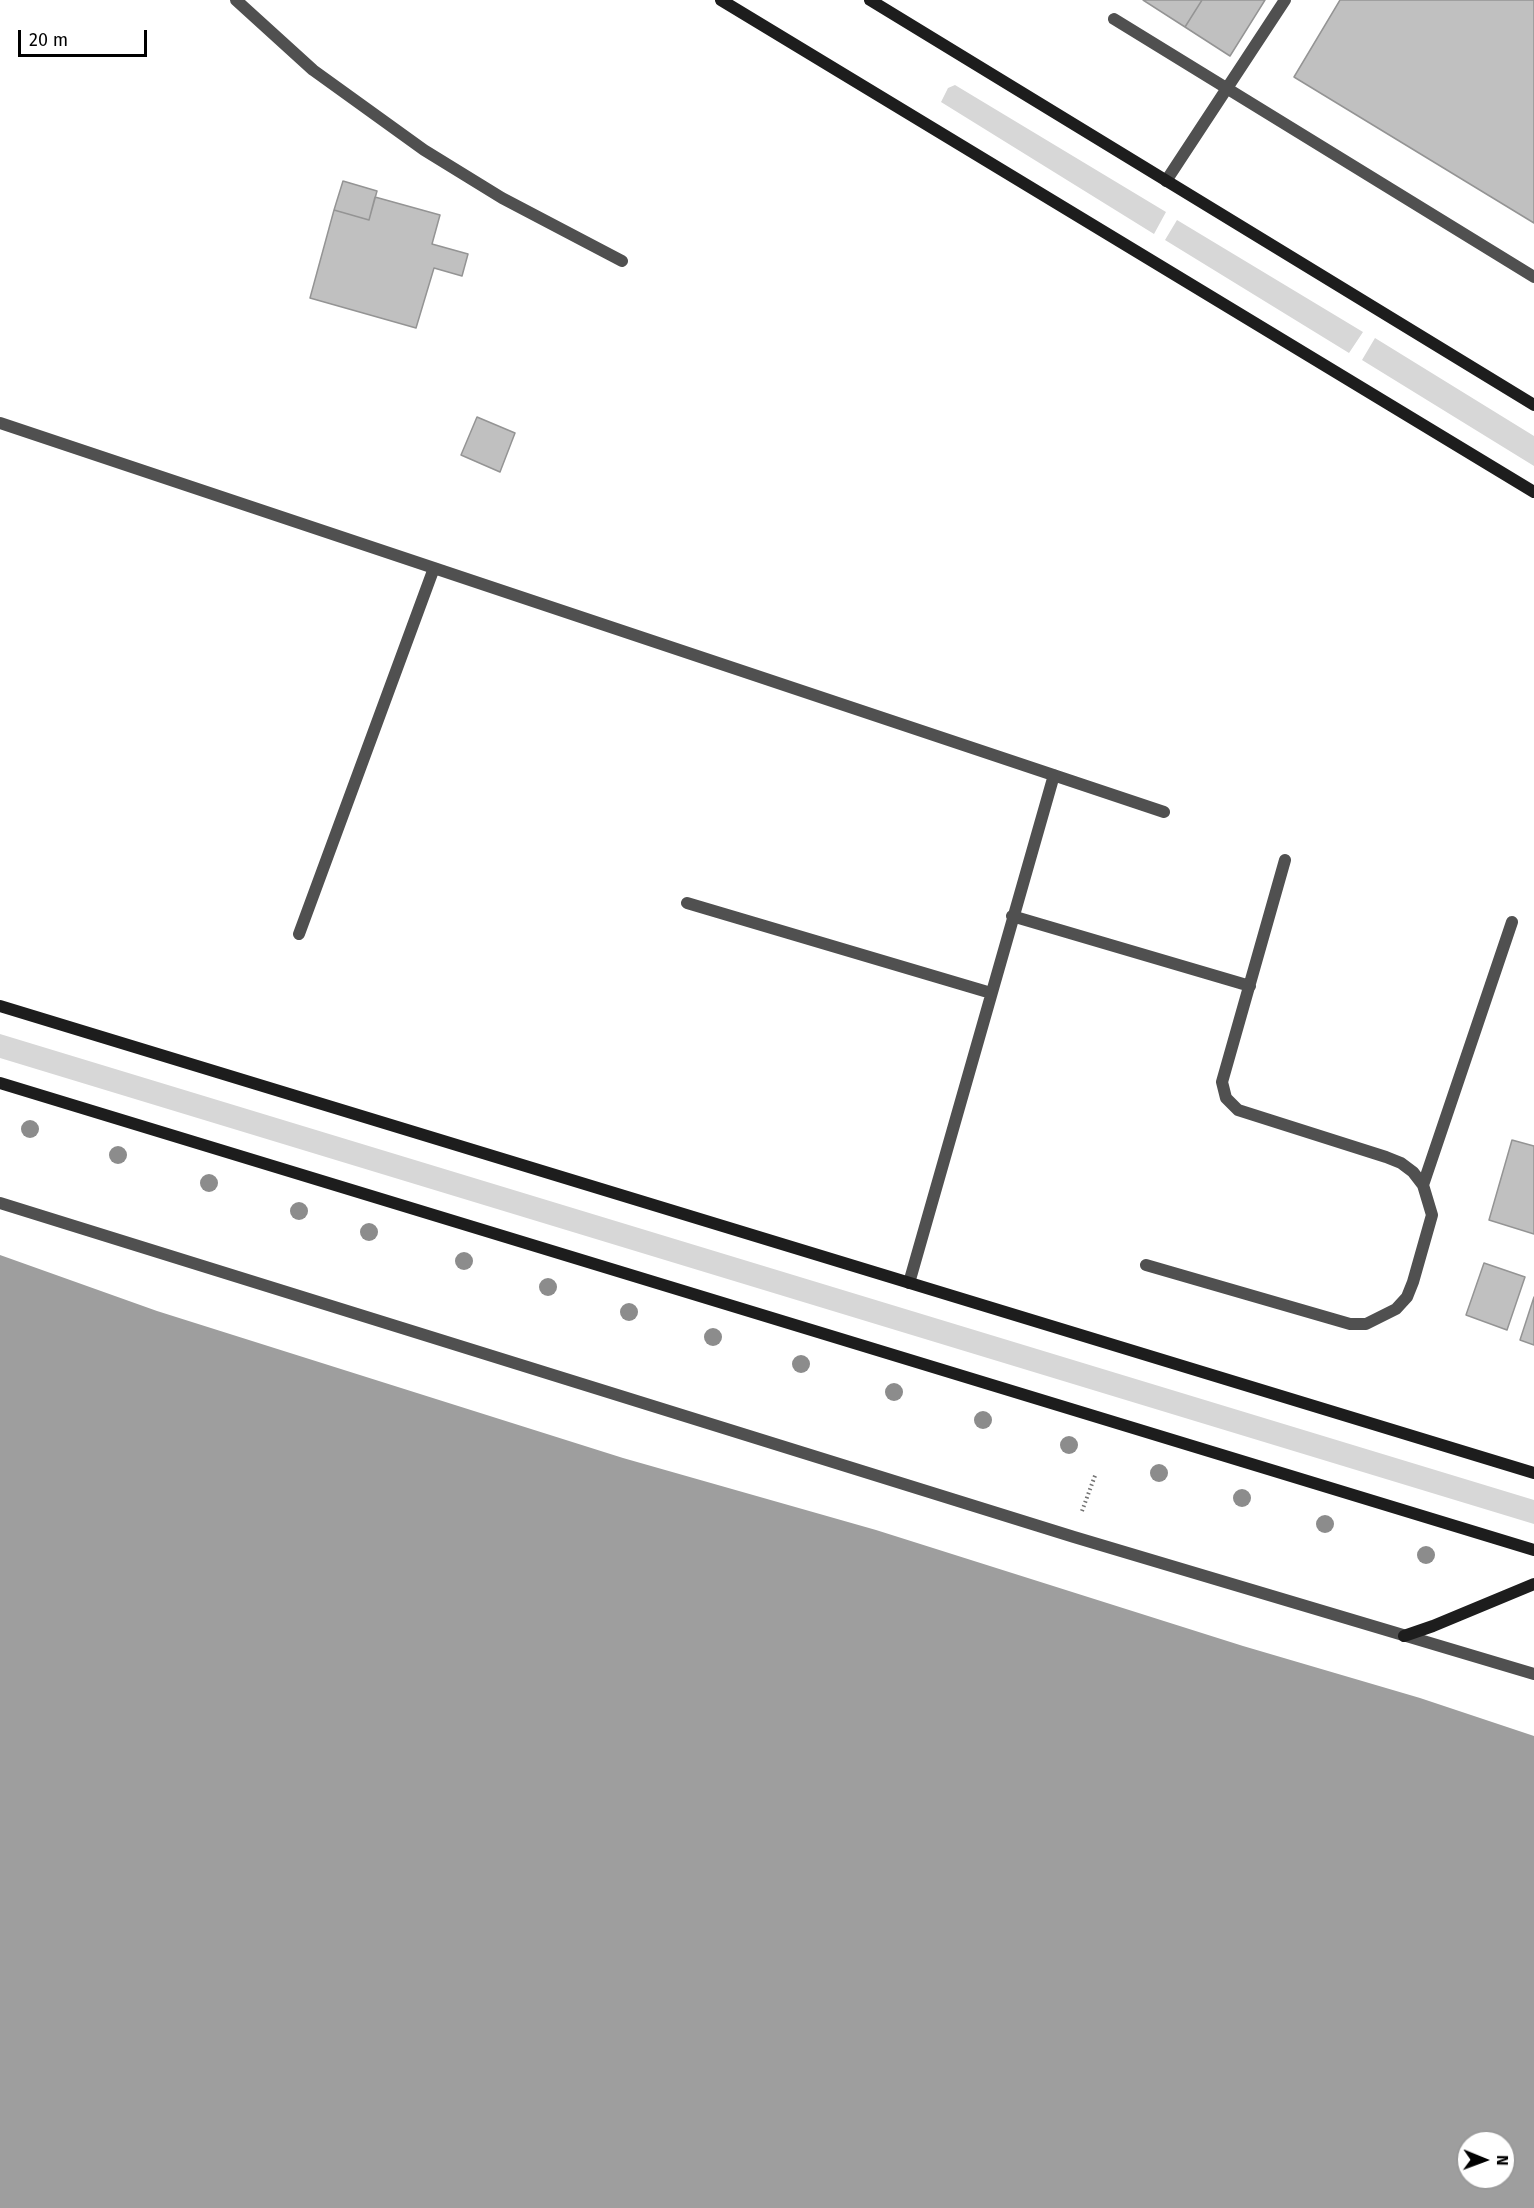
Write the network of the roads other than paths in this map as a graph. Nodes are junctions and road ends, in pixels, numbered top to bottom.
1 (236, 0) edge
2 (721, 0) edge
3 (870, 0) edge
4 (1285, 0) edge
5 (1114, 19) dead end
6 (1227, 89) junction
7 (1166, 180) junction
8 (622, 261) dead end
9 (1534, 277) edge
10 (1534, 405) edge
11 (0, 423) edge
12 (1534, 492) edge
13 (434, 568) junction
14 (1054, 775) junction
15 (1164, 812) dead end
16 (1285, 860) dead end
17 (687, 903) dead end
18 (1012, 916) junction
19 (1512, 922) dead end
20 (299, 934) dead end
21 (1250, 986) junction
22 (991, 993) junction
23 (0, 1006) edge
24 (0, 1083) edge
25 (1423, 1185) junction
26 (0, 1203) edge
27 (1146, 1265) dead end
28 (909, 1283) junction
29 (1534, 1473) edge
30 (1534, 1550) edge
31 (1534, 1584) edge
32 (1404, 1636) junction
33 (1534, 1674) edge

1 - 8 street
2 - 12 main road
3 - 7 main road
4 - 6 street
5 - 6 street
6 - 7 street
6 - 9 street
7 - 10 main road
11 - 13 street
13 - 14 street
13 - 20 street
14 - 15 street
14 - 18 street
16 - 21 street
17 - 22 street
18 - 21 street
18 - 22 street
19 - 25 street
21 - 25 street
22 - 28 street
23 - 28 main road
24 - 30 main road
25 - 27 street
26 - 32 street
28 - 29 main road
31 - 32 main road
32 - 33 street

